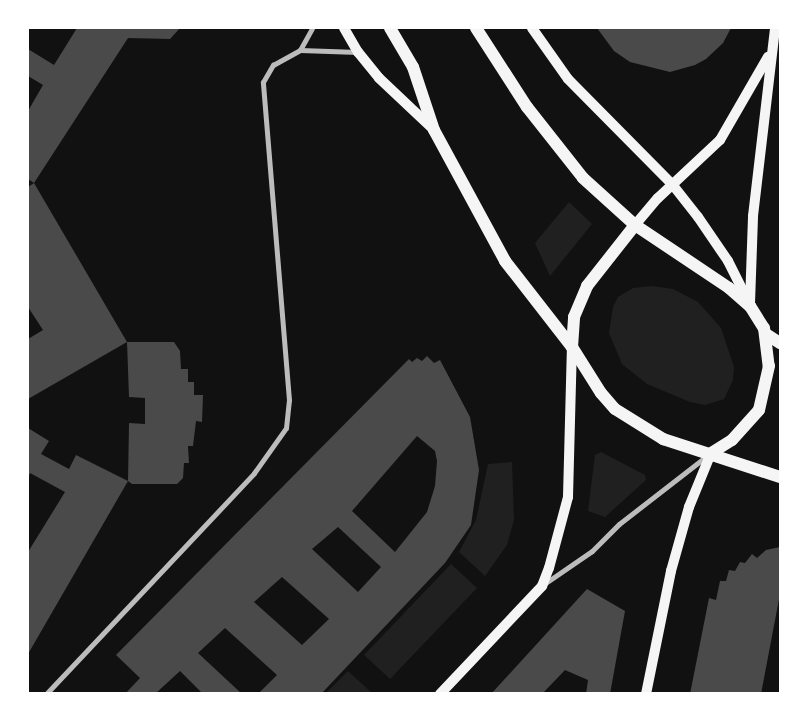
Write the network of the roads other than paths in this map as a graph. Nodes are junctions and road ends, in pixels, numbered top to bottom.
1 (312, 28) edge
2 (344, 28) edge
3 (390, 28) edge
4 (476, 28) edge
5 (532, 28) edge
6 (775, 28) edge
7 (300, 50) junction
8 (358, 52) junction
9 (770, 54) junction
10 (434, 130) junction
11 (672, 184) junction
12 (635, 225) junction
13 (750, 306) junction
14 (766, 334) junction
15 (780, 343) edge
16 (572, 347) junction
17 (711, 453) junction
18 (780, 477) edge
19 (542, 586) junction
20 (46, 694) edge
21 (440, 694) edge
22 (646, 694) edge

1 - 7 street
2 - 8 main road
3 - 10 main road
4 - 12 main road
5 - 11 main road
6 - 9 main road
7 - 8 street
7 - 20 street
8 - 10 main road
9 - 11 main road
9 - 13 main road
10 - 16 main road
11 - 12 main road
11 - 13 main road
12 - 13 main road
12 - 16 main road
13 - 14 main road
14 - 15 main road
14 - 17 main road
16 - 17 main road
16 - 19 main road
17 - 18 main road
17 - 19 street
17 - 22 main road
19 - 21 main road

